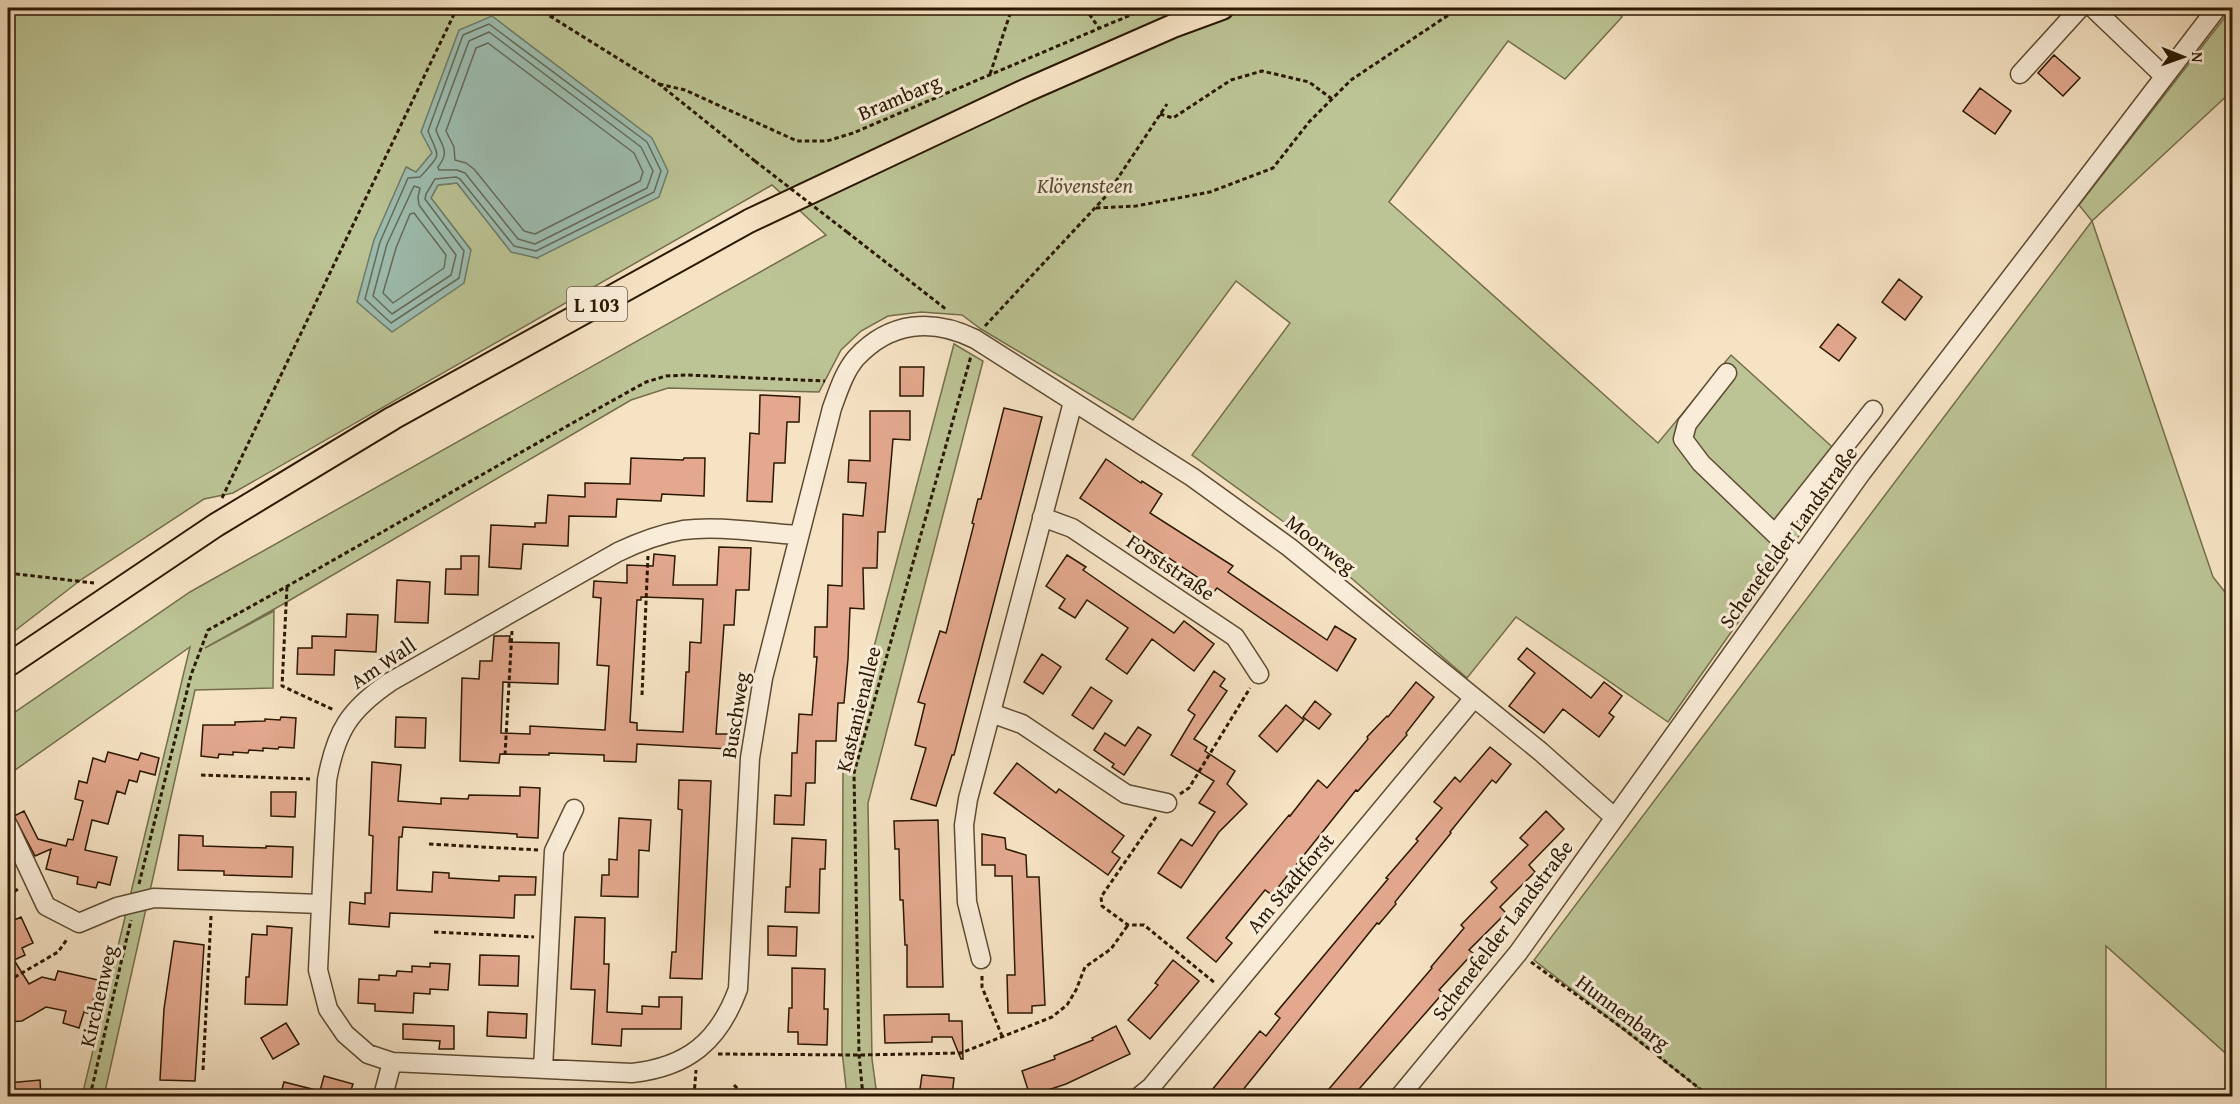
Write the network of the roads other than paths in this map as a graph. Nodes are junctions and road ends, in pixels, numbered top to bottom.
1 (1222, 8) edge
2 (2080, 8) edge
3 (2093, 8) edge
4 (2217, 8) edge
5 (2020, 74) dead end
6 (2164, 76) junction
7 (975, 339) joint
8 (1727, 373) dead end
9 (1073, 402) junction
10 (1873, 410) dead end
11 (1042, 517) junction
12 (1775, 534) junction
13 (798, 536) junction
14 (1800, 558) junction
15 (8, 665) edge
16 (1259, 674) road end
17 (1474, 698) junction
18 (991, 713) junction
19 (1167, 803) road end
20 (574, 809) dead end
21 (1614, 817) junction
22 (8, 825) edge
23 (320, 904) junction
24 (981, 959) road end
25 (392, 1062) junction
26 (543, 1069) junction
27 (383, 1096) edge
28 (1140, 1096) edge
29 (1400, 1096) edge

1 - 15 main road, L 103
2 - 5 street
3 - 6 street
4 - 6 street, Schenefelder Landstraße
6 - 14 street, Schenefelder Landstraße
7 - 9 street, Moorweg
7 - 13 street, Buschweg
8 - 12 street
9 - 11 street
9 - 17 street, Moorweg
10 - 12 street
11 - 16 street, Forststraße
11 - 18 street
12 - 14 street
13 - 23 street, Am Wall
13 - 26 street, Buschweg
14 - 21 street, Schenefelder Landstraße
17 - 21 street, Moorweg
17 - 28 street, Am Stadtforst
18 - 19 street
18 - 24 street
20 - 26 street
21 - 29 street, Schenefelder Landstraße
22 - 23 street
23 - 25 street, Am Wall
25 - 26 street, Buschweg
25 - 27 street

